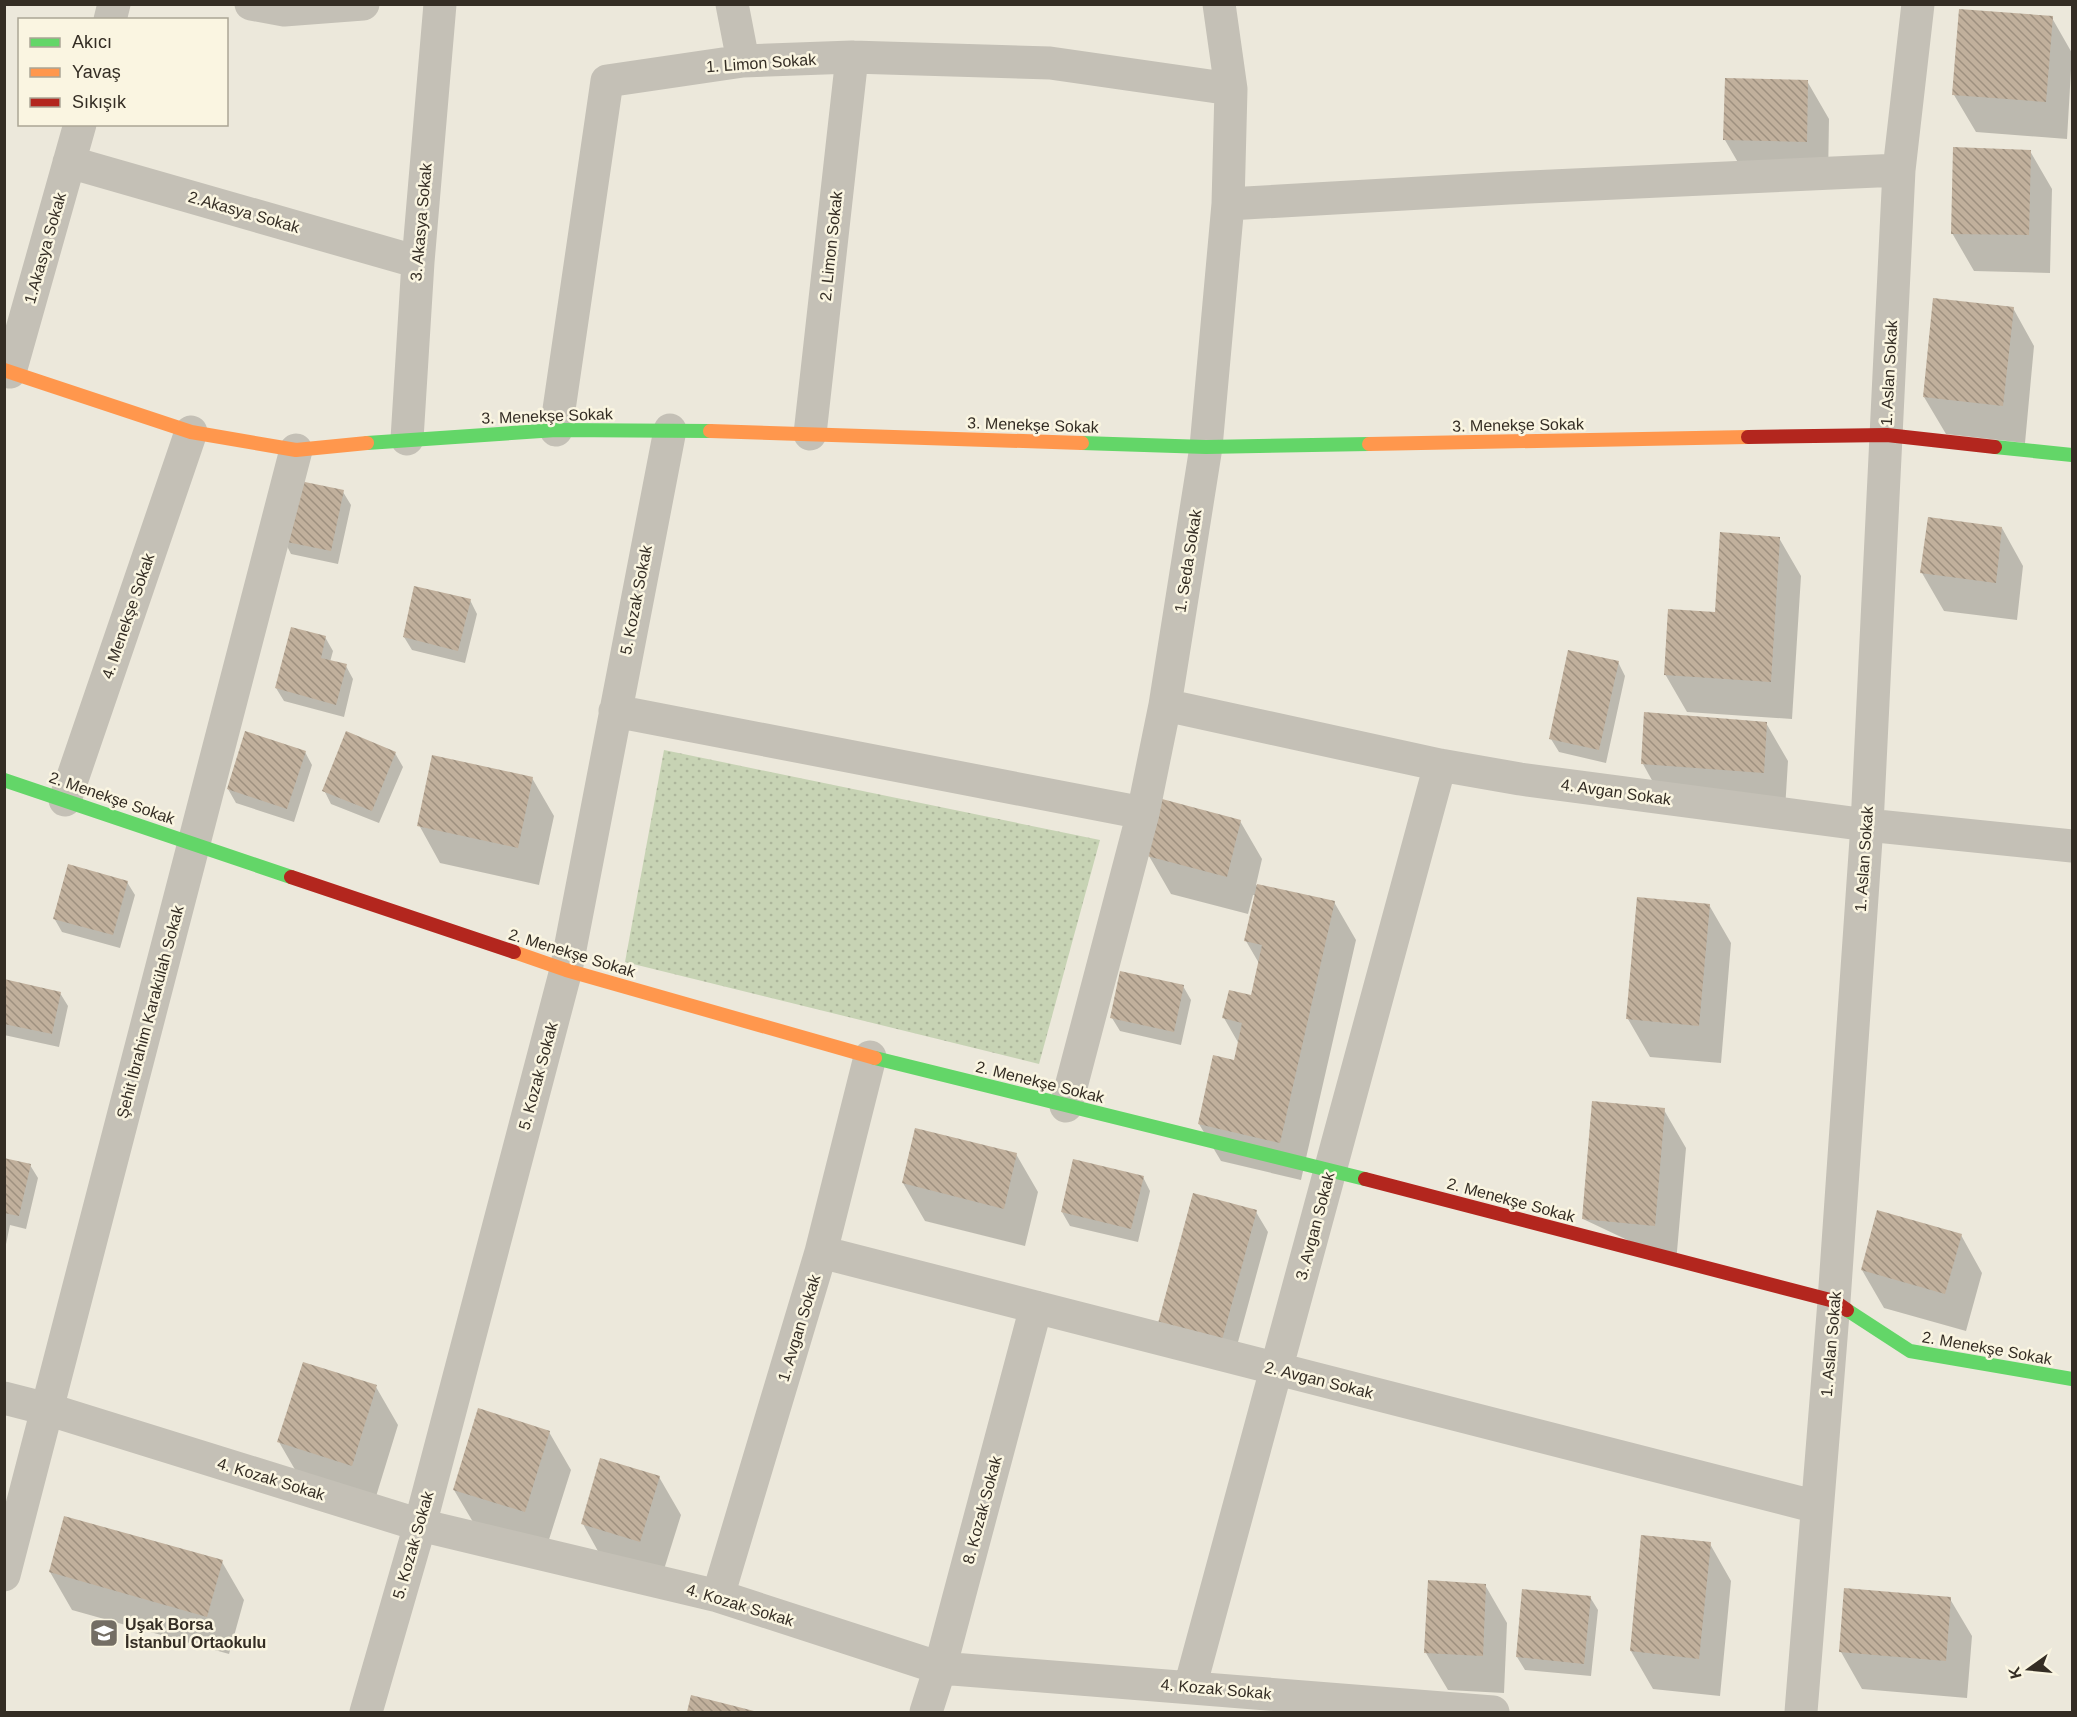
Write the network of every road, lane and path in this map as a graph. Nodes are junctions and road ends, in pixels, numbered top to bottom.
1 (251, 4) edge
2 (363, 4) edge
3 (440, 4) edge
4 (732, 4) edge
5 (1220, 4) edge
6 (1918, 4) edge
7 (852, 57) junction
8 (743, 61) junction
9 (1231, 89) junction
10 (79, 126) edge
11 (69, 162) junction
12 (1899, 170) junction
13 (1228, 204) junction
14 (418, 262) junction
15 (8, 371) edge
16 (556, 430) junction
17 (670, 430) junction
18 (191, 432) junction
19 (810, 434) junction
20 (1887, 435) junction
21 (407, 440) junction
22 (1206, 447) junction
23 (296, 450) junction
24 (2073, 455) edge
25 (1165, 705) junction
26 (615, 711) junction
27 (1440, 765) junction
28 (4, 780) edge
29 (65, 800) junction
30 (1143, 813) junction
31 (1867, 825) junction
32 (194, 843) junction
33 (2073, 846) edge
34 (566, 970) junction
35 (870, 1057) junction
36 (1066, 1106) junction
37 (1330, 1170) junction
38 (821, 1252) junction
39 (1834, 1301) junction
40 (1036, 1307) junction
41 (1277, 1369) junction
42 (2073, 1379) edge
43 (4, 1398) edge
44 (47, 1409) junction
45 (1818, 1507) junction
46 (420, 1525) junction
47 (4, 1575) edge
48 (718, 1596) junction
49 (940, 1668) junction
50 (1191, 1687) junction
51 (366, 1713) edge
52 (926, 1713) edge
53 (1493, 1713) edge
54 (1801, 1713) edge

1 - 2 street
3 - 14 street, 3. Akasya Sokak
4 - 8 street
5 - 9 street, 1. Seda Sokak
6 - 12 street, 1. Aslan Sokak
7 - 8 street, 1. Limon Sokak
7 - 9 street, 1. Limon Sokak
7 - 19 street, 2. Limon Sokak
8 - 16 street, 1. Limon Sokak
9 - 13 street, 1. Seda Sokak
10 - 11 street, 1.Akasya Sokak
11 - 14 street, 2.Akasya Sokak
11 - 15 street, 1.Akasya Sokak
12 - 13 street
12 - 20 street, 1. Aslan Sokak
13 - 22 street, 1. Seda Sokak
14 - 21 street, 3. Akasya Sokak
15 - 18 street, 3. Menekşe Sokak
16 - 17 street, 3. Menekşe Sokak
16 - 21 street, 3. Menekşe Sokak
17 - 19 street, 3. Menekşe Sokak
17 - 26 street, 5. Kozak Sokak
18 - 23 street, 3. Menekşe Sokak
18 - 29 street, 4. Menekşe Sokak
19 - 22 street, 3. Menekşe Sokak
20 - 22 street, 3. Menekşe Sokak
20 - 24 street, 3. Menekşe Sokak
20 - 31 street, 1. Aslan Sokak
21 - 23 street, 3. Menekşe Sokak
22 - 25 street, 1. Seda Sokak
23 - 32 street, Şehit İbrahim Karakülah Sokak
25 - 27 street, 4. Avgan Sokak
25 - 30 street, 1. Seda Sokak
26 - 30 street
26 - 34 street, 5. Kozak Sokak
27 - 31 street, 4. Avgan Sokak
27 - 37 street, 3. Avgan Sokak
28 - 29 street, 2. Menekşe Sokak
29 - 32 street, 2. Menekşe Sokak
30 - 36 street, 1. Seda Sokak
31 - 33 street, 4. Avgan Sokak
31 - 39 street, 1. Aslan Sokak
32 - 34 street, 2. Menekşe Sokak
32 - 44 street, Şehit İbrahim Karakülah Sokak
34 - 35 street, 2. Menekşe Sokak
34 - 46 street, 5. Kozak Sokak
35 - 36 street, 2. Menekşe Sokak
35 - 38 street, 1. Avgan Sokak
36 - 37 street, 2. Menekşe Sokak
37 - 39 street, 2. Menekşe Sokak
37 - 41 street, 3. Avgan Sokak
38 - 40 street, 2. Avgan Sokak
38 - 48 street, 1. Avgan Sokak
39 - 42 street, 2. Menekşe Sokak
39 - 45 street, 1. Aslan Sokak
40 - 41 street, 2. Avgan Sokak
40 - 49 street, 8. Kozak Sokak
41 - 45 street, 2. Avgan Sokak
41 - 50 street, 3. Avgan Sokak
43 - 44 street, 4. Kozak Sokak
44 - 46 street, 4. Kozak Sokak
44 - 47 street, Şehit İbrahim Karakülah Sokak
45 - 54 street, 1. Aslan Sokak
46 - 48 street, 4. Kozak Sokak
46 - 51 street, 5. Kozak Sokak
48 - 49 street, 4. Kozak Sokak
49 - 50 street, 4. Kozak Sokak
49 - 52 street, 8. Kozak Sokak
50 - 53 street, 4. Kozak Sokak

